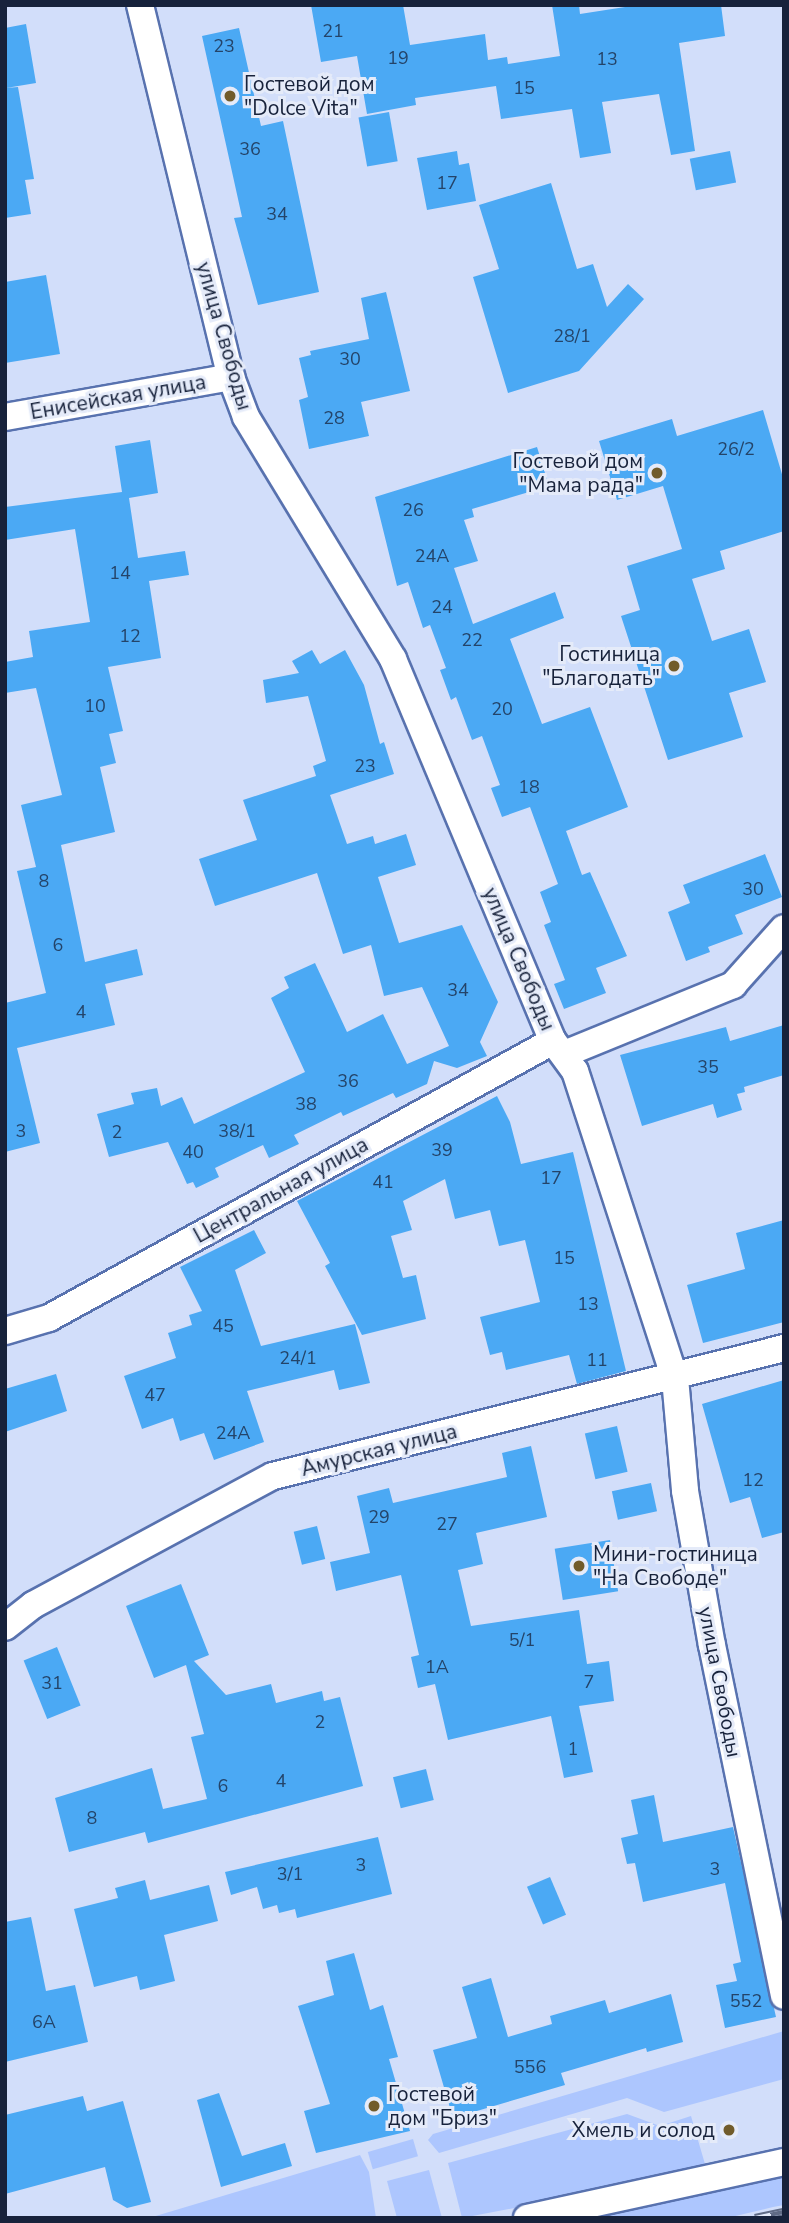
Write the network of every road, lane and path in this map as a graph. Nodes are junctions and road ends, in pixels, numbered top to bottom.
1 (140, 5) edge
2 (231, 377) junction
3 (5, 417) edge
4 (784, 928) edge
5 (559, 1047) junction
6 (5, 1331) edge
7 (784, 1348) edge
8 (675, 1378) junction
9 (5, 1627) edge
10 (784, 1996) edge
11 (784, 2162) edge
12 (527, 2218) edge

1 - 2 street, улица Свободы
2 - 3 street, Енисейская улица
2 - 5 street, улица Свободы
4 - 5 street, Центральная улица
5 - 6 street, Центральная улица
5 - 8 street, улица Свободы
7 - 8 street, Амурская улица
8 - 9 street, Амурская улица
8 - 10 street, улица Свободы
11 - 12 street

